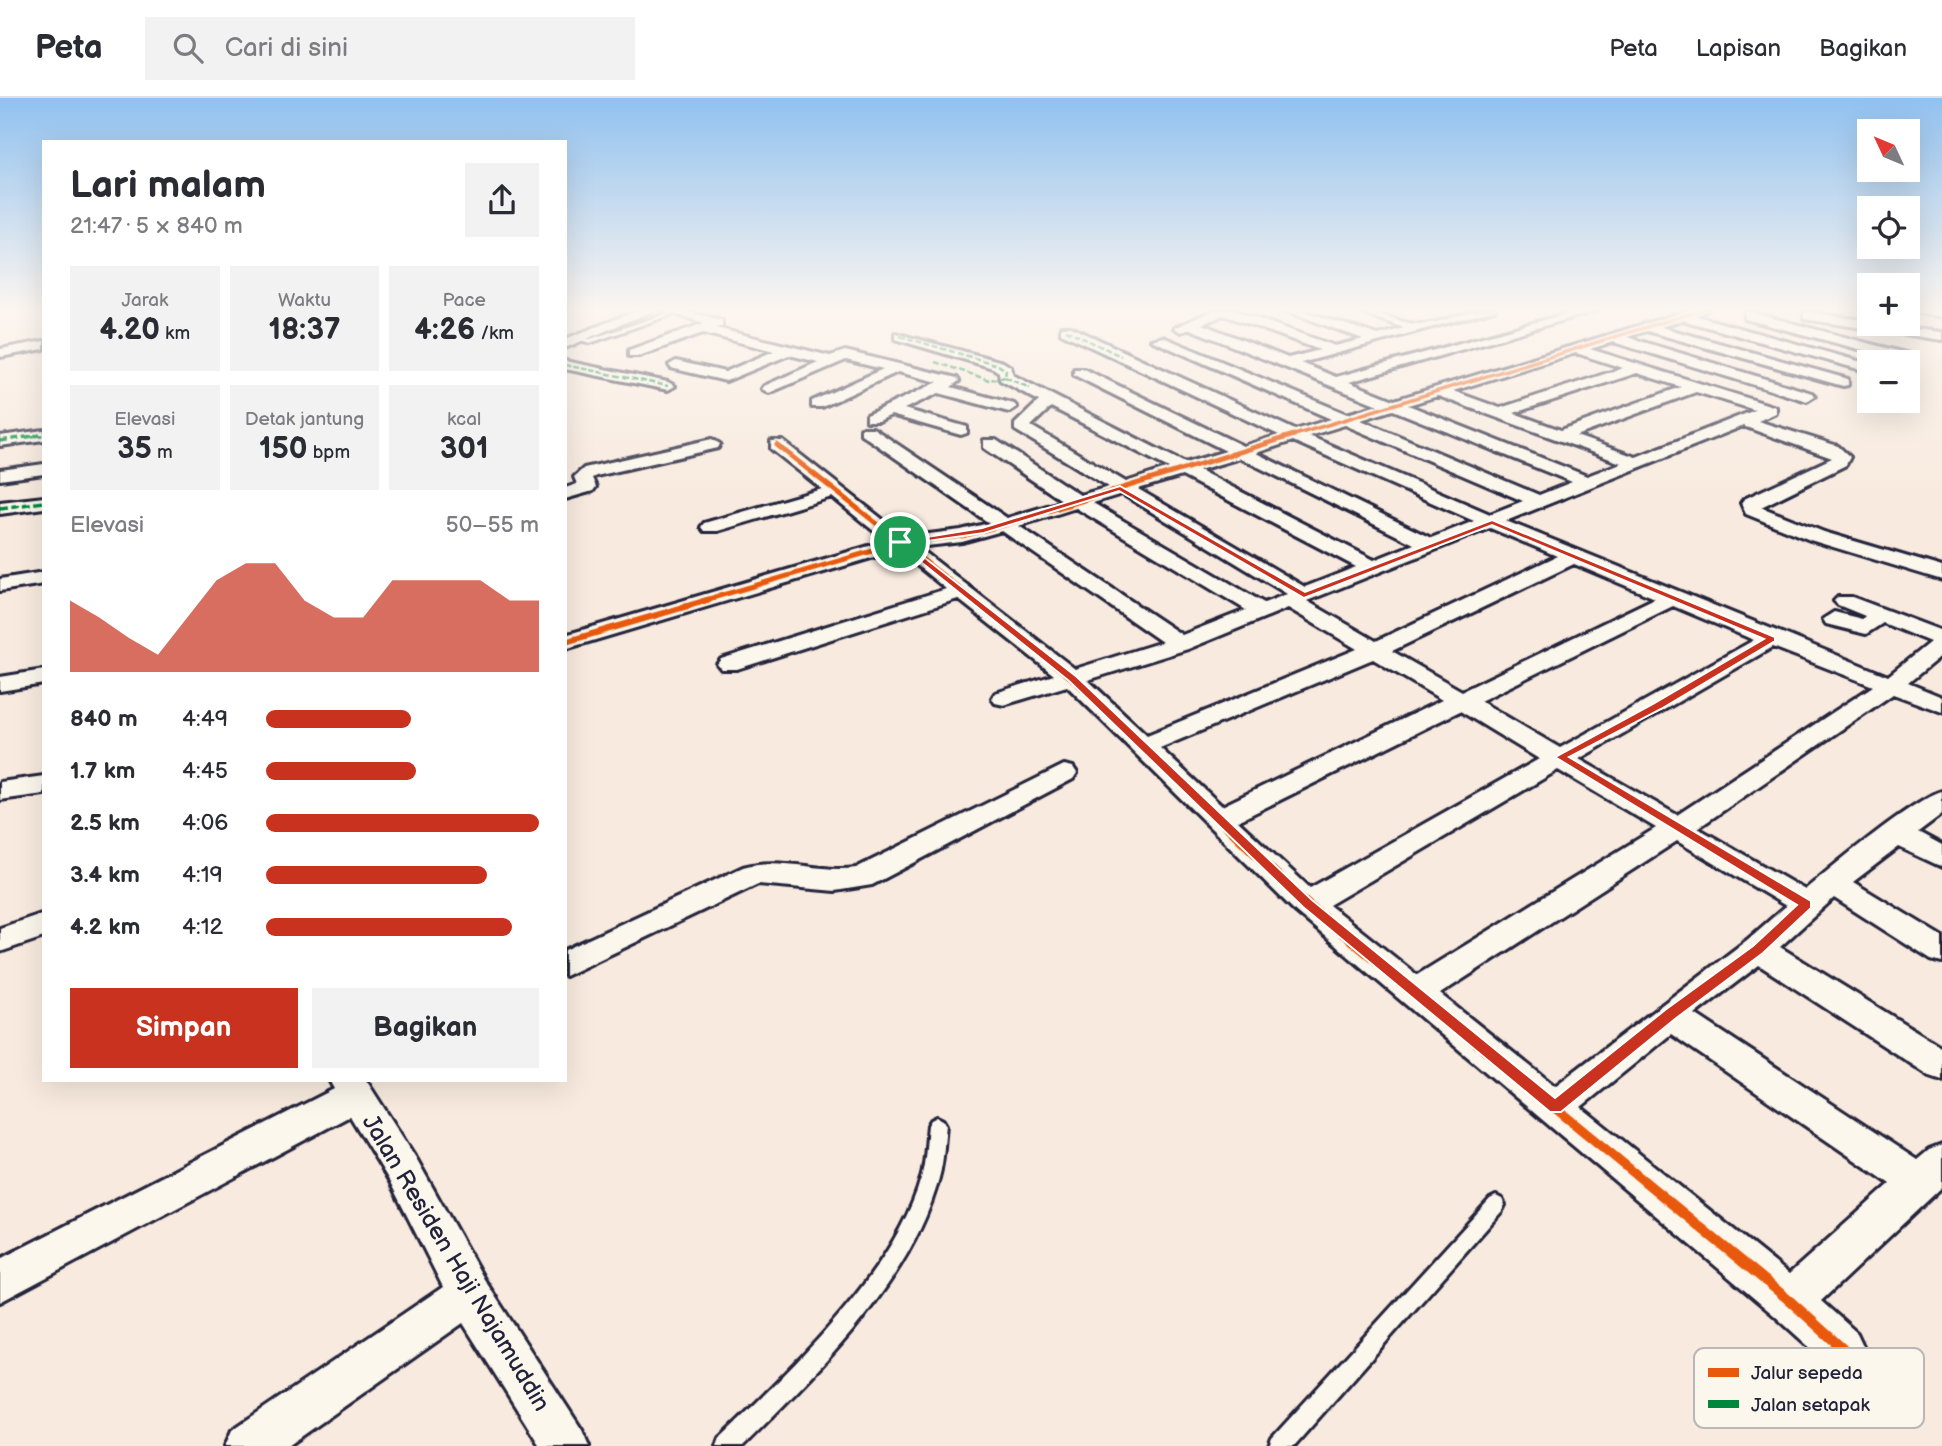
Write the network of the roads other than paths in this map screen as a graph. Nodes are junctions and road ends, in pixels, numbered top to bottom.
1 (604, 373) edge
2 (709, 373) edge
3 (735, 373) edge
4 (805, 373) edge
5 (885, 373) edge
6 (917, 373) edge
7 (968, 373) edge
8 (1007, 373) edge
9 (1076, 373) edge
10 (1158, 373) edge
11 (1244, 373) edge
12 (1316, 373) edge
13 (1366, 373) edge
14 (1476, 373) edge
15 (1544, 373) edge
16 (1623, 373) edge
17 (1654, 373) edge
18 (1730, 373) edge
19 (1811, 373) edge
20 (1240, 374) joint
21 (1857, 375) edge
22 (1005, 377) junction
23 (1337, 381) junction
24 (1843, 382) junction
25 (668, 386) dead end
26 (1697, 386) junction
27 (938, 388) junction
28 (1576, 388) junction
29 (769, 389) dead end
30 (1041, 390) junction
31 (1438, 391) junction
32 (1807, 396) junction
33 (817, 404) dead end
34 (1390, 404) junction
35 (1009, 407) dead end
36 (890, 410) junction
37 (1770, 410) junction
38 (1500, 413) junction
39 (1342, 419) junction
40 (1746, 422) junction
41 (870, 425) joint
42 (961, 430) dead end
43 (42, 435) edge
44 (1293, 435) junction
45 (1562, 435) junction
46 (0, 441) edge
47 (712, 444) dead end
48 (990, 444) dead end
49 (777, 445) dead end
50 (1241, 452) junction
51 (1636, 463) junction
52 (42, 469) edge
53 (1183, 471) junction
54 (0, 475) edge
55 (1588, 483) junction
56 (1120, 489) junction
57 (834, 491) junction
58 (567, 493) edge
59 (42, 502) edge
60 (1078, 502) junction
61 (1540, 502) junction
62 (0, 508) edge
63 (1492, 523) junction
64 (1003, 525) junction
65 (710, 527) dead end
66 (895, 538) junction
67 (1431, 545) junction
68 (1572, 556) junction
69 (1374, 568) junction
70 (1942, 574) edge
71 (42, 578) edge
72 (0, 585) edge
73 (1297, 598) junction
74 (1672, 598) junction
75 (970, 599) junction
76 (1840, 610) dead end
77 (1262, 611) junction
78 (568, 634) edge
79 (1771, 639) junction
80 (1942, 642) edge
81 (1180, 644) junction
82 (1376, 650) junction
83 (729, 664) dead end
84 (42, 677) edge
85 (1073, 679) junction
86 (0, 684) edge
87 (1891, 685) junction
88 (1004, 698) dead end
89 (1460, 701) junction
90 (1942, 705) edge
91 (1141, 747) junction
92 (1560, 757) junction
93 (1064, 773) dead end
94 (42, 785) edge
95 (0, 791) edge
96 (1942, 800) edge
97 (1217, 820) junction
98 (1679, 827) junction
99 (1896, 833) junction
100 (1942, 857) edge
101 (1832, 883) junction
102 (1307, 904) junction
103 (1807, 904) junction
104 (42, 926) edge
105 (0, 940) edge
106 (1758, 949) junction
107 (1942, 951) edge
108 (567, 963) edge
109 (1415, 992) junction
110 (1670, 1015) junction
111 (1942, 1065) edge
112 (351, 1087) edge
113 (1555, 1108) junction
114 (937, 1125) dead end
115 (1930, 1172) edge
116 (1496, 1205) dead end
117 (0, 1281) edge
118 (469, 1294) junction
119 (1790, 1301) junction
120 (1842, 1348) dead end
121 (248, 1446) edge
122 (566, 1446) edge
123 (728, 1446) edge
124 (1280, 1446) edge

1 - 25 street
2 - 3 street
4 - 29 street
5 - 33 street
6 - 27 street
7 - 22 street
8 - 22 street
9 - 50 street
10 - 44 street
11 - 20 street
12 - 23 street
13 - 23 street
14 - 31 street
15 - 28 street
16 - 28 street
17 - 26 street
18 - 32 street
19 - 24 street
20 - 39 street
21 - 24 street
22 - 30 street
23 - 34 street
24 - 32 street
26 - 37 street
26 - 45 street
27 - 35 street
27 - 36 street
28 - 38 street
30 - 53 street
30 - 56 street
31 - 34 street
31 - 38 street
32 - 37 street
34 - 39 street
34 - 55 street
36 - 41 street
36 - 42 street
37 - 40 street
38 - 45 street
39 - 44 street
39 - 61 street
40 - 51 street
40 - 70 street
41 - 64 street
43 - 46 street
44 - 50 street
44 - 63 street
45 - 51 street
47 - 58 street
48 - 60 street
49 - 57 street
50 - 53 street
50 - 67 street
51 - 55 street
52 - 54 street
53 - 56 street
53 - 69 street
55 - 61 street
56 - 60 street
56 - 73 street
57 - 65 street
57 - 66 street
59 - 62 street
60 - 64 street
60 - 77 street
61 - 63 street
63 - 67 street
63 - 68 street
64 - 66 street
64 - 81 street
66 - 75 street
66 - 78 street
67 - 69 street
68 - 74 street
68 - 82 street
69 - 73 street
71 - 72 street
73 - 77 street
73 - 82 street
74 - 79 street
74 - 89 street
75 - 83 street
75 - 85 street
76 - 80 street
77 - 81 street
79 - 87 street
79 - 92 street
80 - 87 street
81 - 85 street
82 - 89 street
82 - 91 street
84 - 86 street
85 - 88 street
85 - 91 street
87 - 90 street
87 - 98 street
89 - 92 street
89 - 97 street
91 - 97 street
92 - 98 street
92 - 102 street
93 - 108 street
94 - 95 street
96 - 99 street
97 - 102 street
98 - 103 street
98 - 109 street
99 - 100 street
99 - 101 street
101 - 103 street
101 - 107 street
102 - 109 street
103 - 106 street
104 - 105 street
106 - 110 street
106 - 111 street
109 - 113 street
110 - 113 street
110 - 115 street
112 - 117 street
112 - 118 street, Jalan Residen Haji Najamuddin
113 - 119 street
114 - 123 lane
115 - 119 street
116 - 124 lane
118 - 121 street
118 - 122 street, Jalan Residen Haji Najamuddin
119 - 120 street

